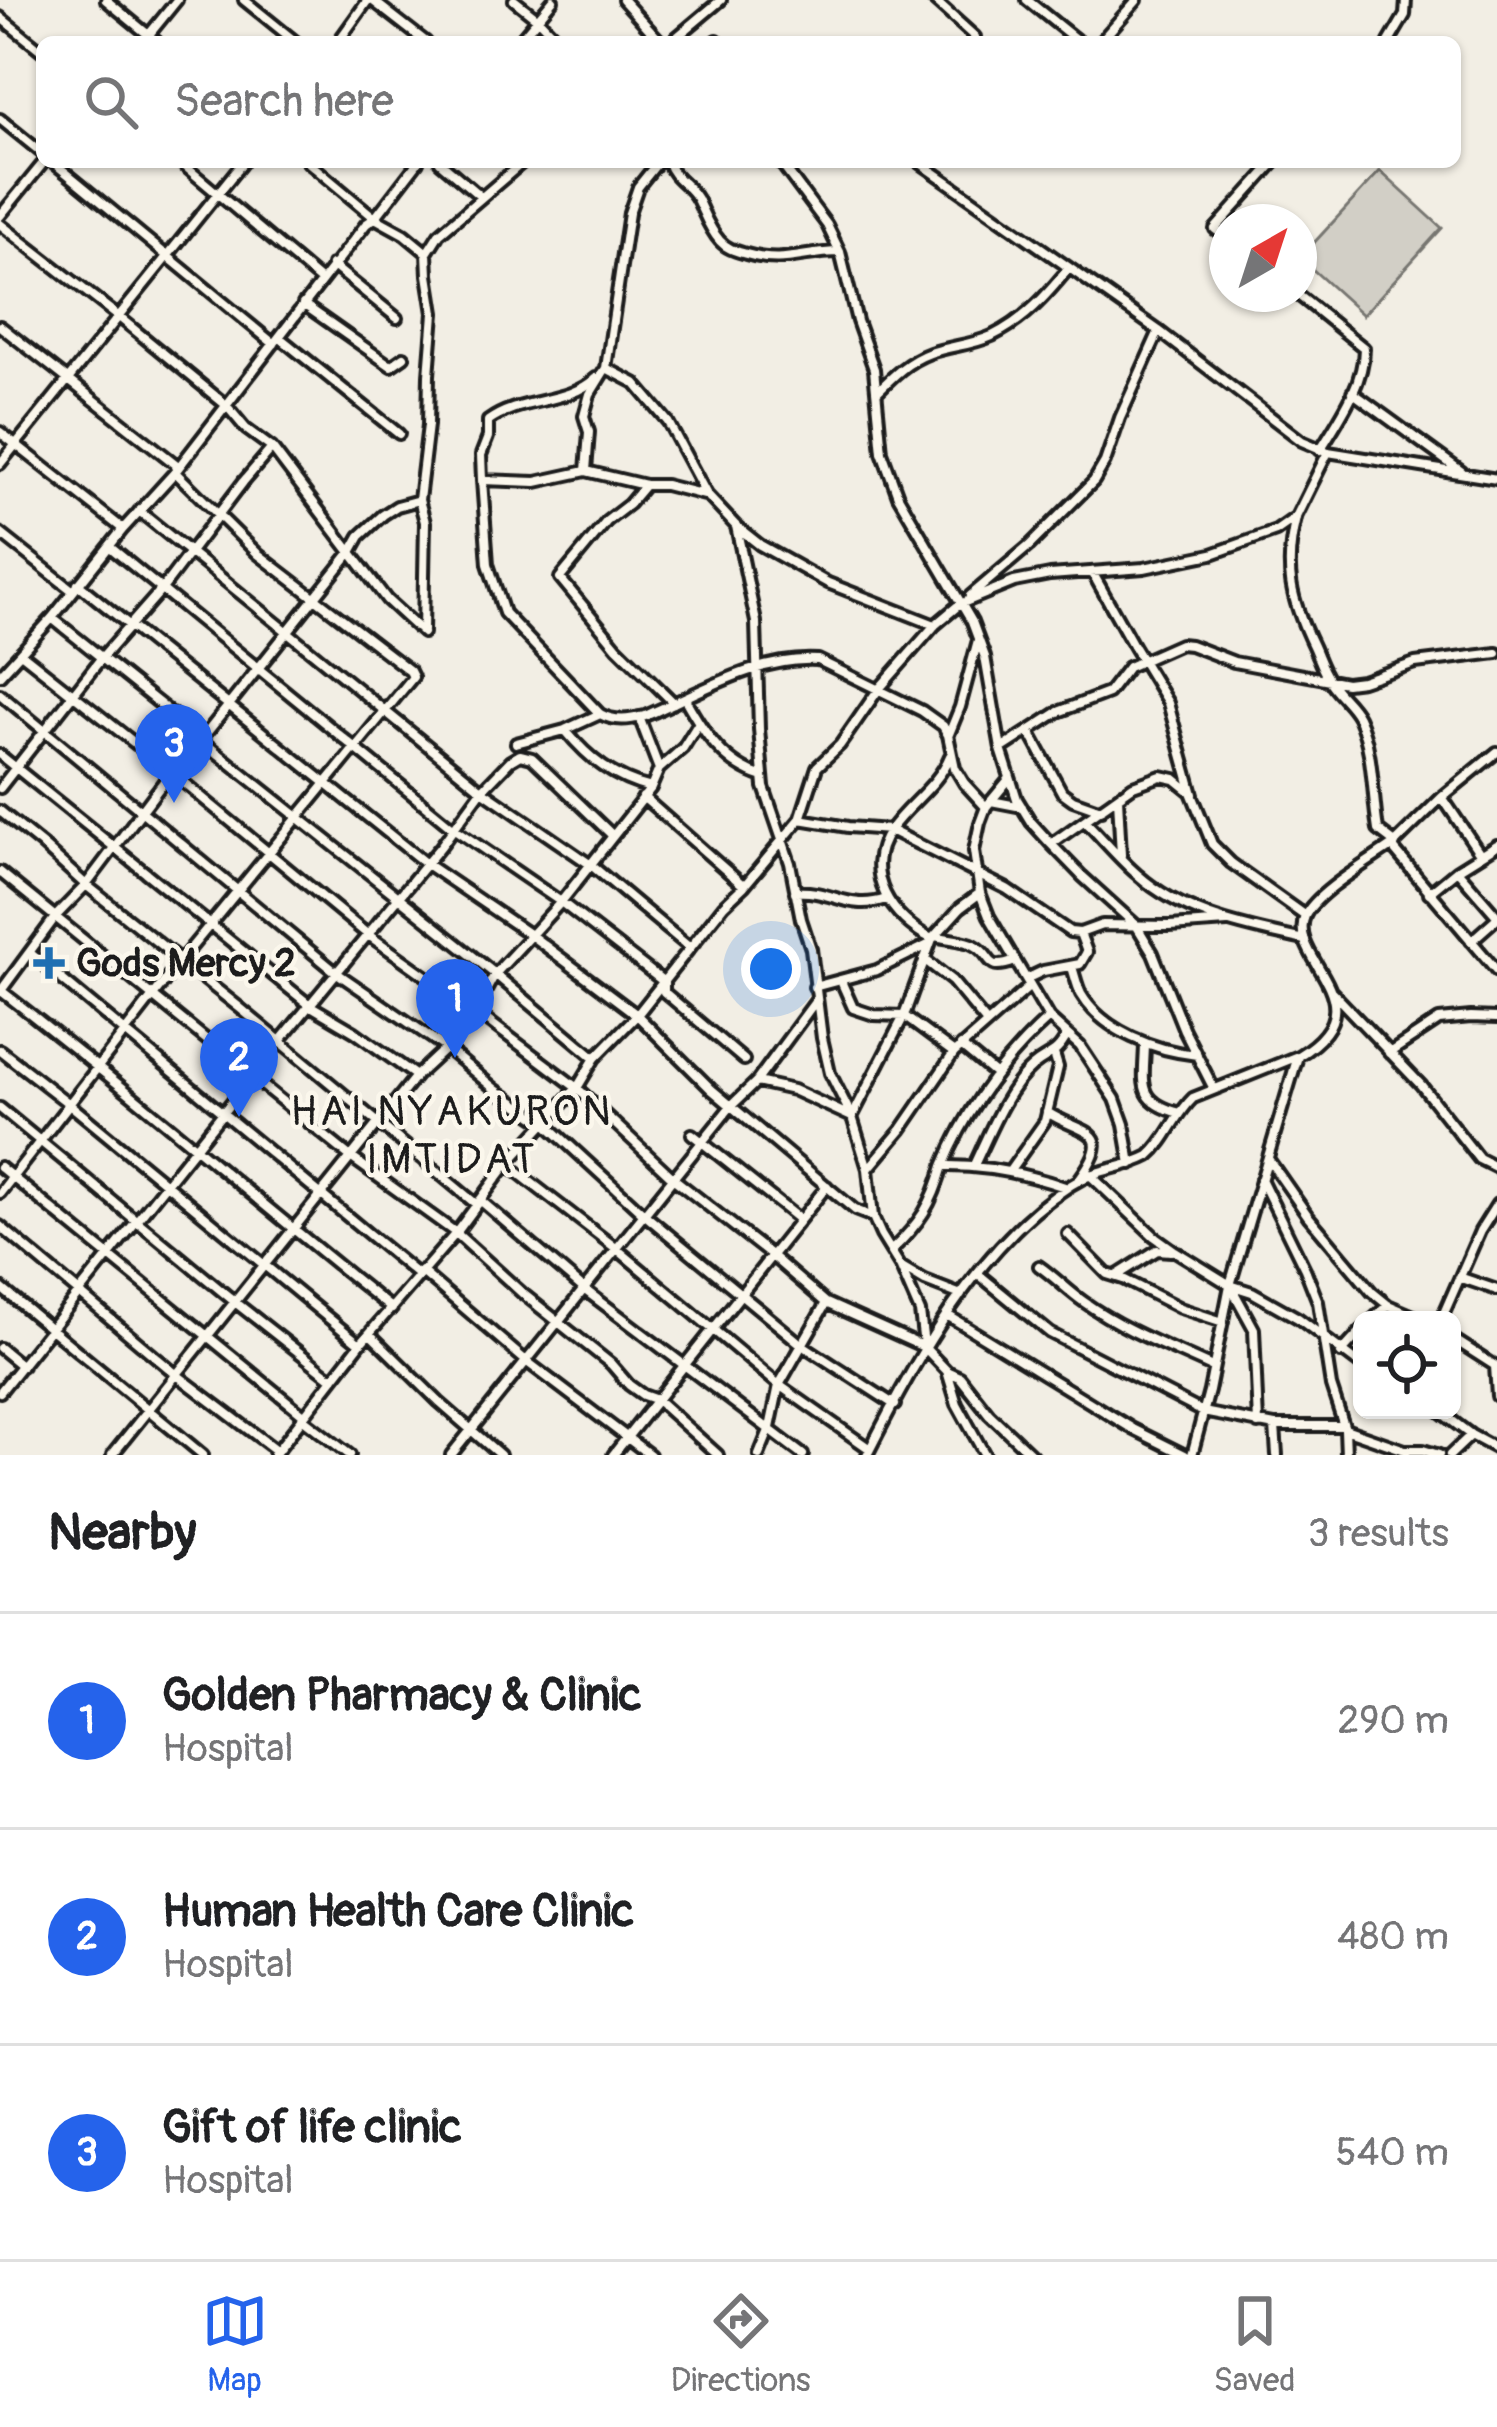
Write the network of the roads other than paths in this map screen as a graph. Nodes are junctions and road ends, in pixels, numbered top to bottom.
1 (106, 0) edge
2 (177, 0) edge
3 (244, 0) edge
4 (370, 0) edge
5 (514, 0) edge
6 (553, 0) edge
7 (623, 0) edge
8 (698, 0) edge
9 (721, 0) edge
10 (934, 0) edge
11 (1027, 0) edge
12 (1406, 0) edge
13 (1131, 2) edge
14 (708, 10) junction
15 (0, 17) edge
16 (538, 19) junction
17 (146, 36) edge
18 (153, 36) edge
19 (289, 36) edge
20 (343, 36) edge
21 (418, 36) edge
22 (523, 36) edge
23 (554, 36) edge
24 (656, 36) edge
25 (678, 36) edge
26 (974, 36) edge
27 (1072, 36) edge
28 (1105, 36) edge
29 (1393, 36) edge
30 (36, 47) edge
31 (0, 119) edge
32 (36, 152) edge
33 (36, 168) edge
34 (60, 168) edge
35 (188, 168) edge
36 (238, 168) edge
37 (315, 168) edge
38 (413, 168) edge
39 (447, 168) edge
40 (516, 168) edge
41 (653, 168) edge
42 (669, 168) edge
43 (784, 168) edge
44 (927, 168) edge
45 (1270, 168) edge
46 (218, 192) junction
47 (481, 197) junction
48 (1237, 204) edge
49 (375, 218) junction
50 (0, 220) edge
51 (841, 252) junction
52 (427, 253) junction
53 (169, 256) junction
54 (332, 265) junction
55 (1069, 268) junction
56 (320, 280) junction
57 (303, 304) junction
58 (1317, 310) edge
59 (119, 316) junction
60 (397, 317) dead end
61 (0, 326) edge
62 (1159, 332) junction
63 (276, 341) junction
64 (404, 357) dead end
65 (606, 368) junction
66 (69, 380) junction
67 (1352, 392) junction
68 (876, 393) junction
69 (226, 405) junction
70 (0, 432) edge
71 (399, 434) dead end
72 (16, 445) junction
73 (272, 448) junction
74 (1324, 451) junction
75 (0, 464) edge
76 (177, 469) junction
77 (586, 471) junction
78 (1464, 473) junction
79 (482, 479) junction
80 (1497, 479) edge
81 (645, 485) junction
82 (706, 495) junction
83 (419, 500) junction
84 (139, 511) junction
85 (217, 516) junction
86 (1296, 517) junction
87 (736, 526) junction
88 (123, 529) junction
89 (0, 533) edge
90 (110, 547) junction
91 (190, 551) junction
92 (351, 552) junction
93 (1093, 572) junction
94 (75, 587) junction
95 (162, 589) junction
96 (314, 596) junction
97 (960, 604) junction
98 (52, 618) junction
99 (130, 625) junction
100 (934, 625) junction
101 (285, 632) junction
102 (978, 638) junction
103 (21, 653) junction
104 (1497, 653) edge
105 (103, 656) junction
106 (1143, 660) junction
107 (259, 667) junction
108 (759, 667) junction
109 (0, 674) edge
110 (1330, 682) junction
111 (878, 690) junction
112 (0, 694) edge
113 (72, 696) junction
114 (685, 699) junction
115 (674, 703) junction
116 (229, 704) junction
117 (385, 711) junction
118 (600, 714) junction
119 (176, 717) dead end
120 (638, 717) junction
121 (699, 723) junction
122 (46, 730) junction
123 (565, 730) junction
124 (1029, 731) junction
125 (948, 735) junction
126 (201, 740) junction
127 (516, 743) dead end
128 (355, 746) junction
129 (1001, 749) junction
130 (1497, 752) edge
131 (951, 754) junction
132 (0, 755) edge
133 (15, 766) junction
134 (659, 770) junction
135 (171, 772) junction
136 (764, 778) junction
137 (1010, 778) junction
138 (327, 783) junction
139 (0, 788) edge
140 (651, 788) junction
141 (482, 790) junction
142 (644, 797) junction
143 (1118, 797) junction
144 (1442, 797) junction
145 (1195, 801) junction
146 (989, 804) junction
147 (1022, 807) junction
148 (1101, 810) junction
149 (0, 811) edge
150 (142, 812) junction
151 (299, 818) junction
152 (800, 819) junction
153 (1085, 820) junction
154 (453, 828) junction
155 (890, 830) junction
156 (612, 835) junction
157 (782, 842) junction
158 (1051, 844) junction
159 (1497, 845) edge
160 (1395, 846) junction
161 (114, 850) junction
162 (268, 855) junction
163 (1481, 855) junction
164 (1121, 857) junction
165 (425, 863) junction
166 (591, 865) junction
167 (1457, 870) junction
168 (0, 872) edge
169 (975, 874) junction
170 (86, 885) junction
171 (745, 886) junction
172 (240, 891) junction
173 (795, 892) junction
174 (980, 893) junction
175 (1429, 893) junction
176 (397, 897) junction
177 (886, 898) junction
178 (561, 902) junction
179 (56, 916) junction
180 (1305, 916) junction
181 (1497, 917) edge
182 (1227, 922) junction
183 (1136, 925) junction
184 (211, 927) junction
185 (1080, 933) junction
186 (367, 934) junction
187 (532, 936) junction
188 (932, 940) junction
189 (1306, 940) junction
190 (1471, 941) junction
191 (690, 948) junction
192 (30, 953) junction
193 (924, 959) junction
194 (182, 960) junction
195 (1015, 961) junction
196 (1072, 967) junction
197 (1497, 971) edge
198 (337, 973) junction
199 (495, 974) junction
200 (841, 981) junction
201 (664, 982) junction
202 (1028, 982) junction
203 (812, 988) dead end
204 (0, 990) edge
205 (1331, 991) junction
206 (154, 997) junction
207 (818, 998) junction
208 (311, 1006) junction
209 (476, 1011) junction
210 (637, 1015) junction
211 (904, 1016) junction
212 (1049, 1018) junction
213 (1497, 1018) edge
214 (986, 1022) junction
215 (127, 1033) junction
216 (1067, 1036) junction
217 (280, 1041) junction
218 (1144, 1045) junction
219 (446, 1048) junction
220 (0, 1050) edge
221 (957, 1050) junction
222 (1389, 1053) junction
223 (1054, 1054) junction
224 (1197, 1055) junction
225 (1298, 1056) junction
226 (595, 1058) junction
227 (744, 1060) dead end
228 (98, 1065) junction
229 (252, 1076) junction
230 (416, 1076) junction
231 (996, 1076) junction
232 (756, 1082) junction
233 (577, 1088) junction
234 (1214, 1089) junction
235 (68, 1103) junction
236 (731, 1106) junction
237 (0, 1108) edge
238 (1047, 1112) junction
239 (1180, 1113) junction
240 (224, 1114) junction
241 (853, 1117) junction
242 (544, 1123) junction
243 (378, 1125) junction
244 (692, 1134) dead end
245 (40, 1141) junction
246 (701, 1143) junction
247 (196, 1149) junction
248 (352, 1158) junction
249 (1269, 1160) junction
250 (1131, 1163) junction
251 (507, 1164) junction
252 (943, 1166) junction
253 (0, 1167) edge
254 (973, 1167) junction
255 (1497, 1168) edge
256 (868, 1169) junction
257 (1008, 1173) junction
258 (1089, 1174) junction
259 (12, 1177) junction
260 (1260, 1178) junction
261 (674, 1179) junction
262 (1078, 1180) junction
263 (167, 1185) junction
264 (826, 1186) junction
265 (1066, 1188) junction
266 (0, 1193) edge
267 (321, 1196) junction
268 (478, 1202) junction
269 (1497, 1204) edge
270 (645, 1215) junction
271 (873, 1217) junction
272 (800, 1220) junction
273 (139, 1221) junction
274 (0, 1226) edge
275 (294, 1231) junction
276 (456, 1233) junction
277 (1068, 1234) dead end
278 (617, 1249) junction
279 (891, 1251) junction
280 (1175, 1251) junction
281 (110, 1256) junction
282 (772, 1256) junction
283 (264, 1265) junction
284 (900, 1266) junction
285 (1040, 1266) dead end
286 (419, 1273) junction
287 (977, 1273) junction
288 (1115, 1277) junction
289 (1462, 1278) junction
290 (1231, 1286) junction
291 (0, 1287) edge
292 (585, 1290) junction
293 (1497, 1290) edge
294 (81, 1292) junction
295 (742, 1293) junction
296 (961, 1295) junction
297 (235, 1302) junction
298 (826, 1304) junction
299 (1388, 1306) junction
300 (392, 1309) junction
301 (1382, 1311) edge
302 (1400, 1311) edge
303 (1446, 1311) edge
304 (947, 1316) junction
305 (559, 1322) junction
306 (1223, 1322) junction
307 (51, 1329) junction
308 (714, 1329) junction
309 (370, 1334) junction
310 (1324, 1335) junction
311 (209, 1336) junction
312 (1353, 1340) edge
313 (360, 1344) junction
314 (801, 1344) junction
315 (1461, 1344) edge
316 (924, 1347) junction
317 (0, 1348) edge
318 (1341, 1353) junction
319 (1353, 1360) edge
320 (526, 1361) junction
321 (685, 1365) junction
322 (22, 1366) junction
323 (1212, 1367) junction
324 (1496, 1367) edge
325 (947, 1371) junction
326 (178, 1376) junction
327 (333, 1379) junction
328 (779, 1385) junction
329 (0, 1392) edge
330 (1497, 1396) edge
331 (657, 1400) junction
332 (895, 1405) junction
333 (150, 1411) junction
334 (1203, 1412) junction
335 (303, 1417) junction
336 (1450, 1419) edge
337 (1258, 1424) junction
338 (1275, 1426) junction
339 (770, 1428) junction
340 (1345, 1428) junction
341 (470, 1430) junction
342 (1471, 1435) junction
343 (627, 1438) junction
344 (121, 1445) junction
345 (1497, 1449) edge
346 (868, 1452) edge
347 (1407, 1452) edge
348 (275, 1453) edge
349 (112, 1455) edge
350 (133, 1455) edge
351 (203, 1455) edge
352 (350, 1455) edge
353 (451, 1455) edge
354 (500, 1455) edge
355 (613, 1455) edge
356 (650, 1455) edge
357 (718, 1455) edge
358 (759, 1455) edge
359 (802, 1455) edge
360 (985, 1455) edge
361 (1032, 1455) edge
362 (1188, 1455) edge
363 (1277, 1455) edge
364 (1346, 1455) edge
365 (1439, 1455) edge
366 (1450, 1455) edge

1 - 17 street
2 - 18 street
3 - 19 street
4 - 20 street
4 - 21 street
5 - 16 street
6 - 16 street
7 - 24 street
8 - 14 street
9 - 14 street
10 - 26 street
11 - 27 street
12 - 29 street
13 - 28 street
14 - 25 street
15 - 30 street
16 - 22 street
16 - 23 street
31 - 32 street
33 - 50 street
34 - 53 street
35 - 46 street
36 - 46 street
37 - 49 street
38 - 49 street
39 - 47 street
40 - 47 street
41 - 65 street
42 - 51 street
43 - 51 street
44 - 55 street
45 - 48 street
46 - 53 street
46 - 56 street
47 - 52 street
49 - 52 street
49 - 54 street
50 - 59 street
51 - 68 street
52 - 83 street
53 - 59 street
53 - 63 street
54 - 56 street
54 - 60 street
55 - 62 street
55 - 68 street
56 - 57 street
57 - 63 street
57 - 64 street
58 - 67 street
59 - 66 street
59 - 69 street
61 - 66 street
62 - 74 street
62 - 97 street
63 - 69 street
63 - 71 street
65 - 77 street
65 - 79 street
65 - 82 street
66 - 72 street
66 - 76 street
67 - 74 street
67 - 78 street
68 - 97 street
69 - 73 street
69 - 76 street
70 - 72 street
72 - 75 street
72 - 88 street
73 - 85 street
73 - 92 street
74 - 78 street
74 - 86 street
76 - 84 street
76 - 85 street
77 - 79 street
77 - 81 street
78 - 80 street
79 - 118 street
81 - 82 street
81 - 115 street
82 - 87 street
83 - 92 street
83 - 92 street
84 - 88 street
84 - 91 street
85 - 91 street
85 - 96 street
86 - 93 street
86 - 110 street
87 - 100 street
87 - 108 street
88 - 90 street
89 - 94 street
90 - 94 street
90 - 95 street
91 - 95 street
91 - 101 street
92 - 96 street
93 - 97 street
93 - 106 street
94 - 98 street
94 - 99 street
95 - 99 street
95 - 107 street
96 - 101 street
96 - 117 street
97 - 100 street
97 - 102 street
98 - 103 street
98 - 105 street
99 - 105 street
99 - 116 street
100 - 111 street
101 - 107 street
101 - 117 street
102 - 125 street
102 - 129 street
103 - 109 street
103 - 113 street
104 - 110 street
105 - 113 street
105 - 119 street
106 - 110 street
106 - 124 street
106 - 145 street
107 - 116 street
107 - 128 street
108 - 111 street
108 - 114 street
108 - 136 street
110 - 160 street
111 - 125 street
111 - 152 street
112 - 122 street
113 - 122 street
113 - 135 street
114 - 115 street
114 - 121 street
115 - 120 street
116 - 126 street
116 - 138 street
117 - 128 street
117 - 141 street
118 - 120 street
118 - 123 street
120 - 134 street
121 - 134 street
121 - 136 street
122 - 133 street
122 - 150 street
123 - 127 street
123 - 140 street
124 - 129 street
124 - 148 street
125 - 131 street
126 - 135 street
126 - 151 street
128 - 138 street
128 - 154 street
129 - 137 street
130 - 144 street
131 - 146 street
131 - 155 street
132 - 133 street
133 - 139 street
133 - 161 street
134 - 140 street
135 - 150 street
135 - 162 street
136 - 157 street
137 - 146 street
137 - 147 street
138 - 151 street
138 - 165 street
140 - 142 street
141 - 154 street
141 - 156 street
141 - 166 street
142 - 156 street
142 - 171 street
143 - 145 street
143 - 148 street
143 - 164 street
144 - 160 street
144 - 163 street
145 - 180 street
146 - 147 street
146 - 169 street
147 - 158 street
148 - 153 street
149 - 170 street
150 - 161 street
150 - 172 street
151 - 162 street
151 - 176 street
152 - 155 street
152 - 157 street
153 - 158 street
153 - 164 street
154 - 165 street
154 - 178 street
155 - 169 street
155 - 177 street
156 - 166 street
157 - 171 street
157 - 173 street
158 - 183 street
159 - 163 street
160 - 175 street
160 - 180 street
161 - 170 street
161 - 184 street
162 - 172 street
162 - 186 street
163 - 167 street
164 - 182 street
165 - 176 street
165 - 187 street
166 - 178 street
166 - 191 street
167 - 175 street
167 - 181 street
168 - 179 street
169 - 174 street
169 - 185 street
170 - 179 street
170 - 194 street
171 - 191 street
172 - 184 street
172 - 198 street
173 - 177 street
173 - 207 street
174 - 188 street
174 - 195 street
175 - 190 street
176 - 186 street
176 - 199 street
177 - 188 street
178 - 187 street
178 - 201 street
179 - 192 street
179 - 206 street
180 - 189 street
181 - 190 street
182 - 183 street
182 - 189 street
183 - 185 street
183 - 224 street
184 - 194 street
184 - 208 street
185 - 196 street
186 - 198 street
186 - 209 street
187 - 199 street
187 - 210 street
188 - 193 street
188 - 195 street
188 - 200 street
189 - 205 street
190 - 197 street
191 - 201 street
192 - 204 street
192 - 215 street
193 - 211 street
193 - 214 street
194 - 206 street
194 - 217 street
195 - 202 street
196 - 202 street
196 - 218 street
198 - 208 street
198 - 219 street
199 - 209 street
199 - 226 street
200 - 203 street
200 - 211 street
201 - 210 street
201 - 227 street
202 - 212 street
202 - 214 street
204 - 228 street
205 - 222 street
205 - 225 street
206 - 215 street
206 - 229 street
207 - 232 street
207 - 241 street
208 - 217 street
208 - 230 street
209 - 219 street
209 - 233 street
210 - 226 street
210 - 236 street
211 - 221 street
211 - 241 street
212 - 216 street
212 - 231 street
213 - 222 street
214 - 221 street
215 - 228 street
215 - 240 street
216 - 223 street
216 - 250 street
217 - 229 street
217 - 243 street
218 - 224 street
218 - 239 street
219 - 230 street
219 - 242 street
220 - 235 street
221 - 231 street
221 - 256 street
222 - 255 street
223 - 238 street
223 - 254 street
224 - 234 street
225 - 234 street
225 - 249 street
226 - 233 street
228 - 235 street
228 - 247 street
229 - 240 street
229 - 248 street
230 - 243 street
231 - 252 street
232 - 236 street
232 - 241 street
233 - 242 street
233 - 261 street
234 - 239 street
235 - 245 street
235 - 263 street
236 - 246 street
236 - 264 street
237 - 245 street
238 - 257 street
238 - 262 street
239 - 250 street
240 - 247 street
240 - 267 street
241 - 256 street
242 - 251 street
242 - 270 street
243 - 248 street
243 - 268 street
244 - 246 street
245 - 259 street
245 - 273 street
246 - 261 street
246 - 272 street
247 - 263 street
247 - 275 street
248 - 267 street
248 - 276 street
249 - 260 street
249 - 299 street
250 - 258 street
251 - 268 street
251 - 278 street
252 - 254 street
252 - 279 street
253 - 259 street
254 - 257 street
256 - 271 street
257 - 265 street
258 - 262 street
258 - 280 street
259 - 266 street
259 - 281 street
260 - 290 street
260 - 310 street
261 - 270 street
261 - 282 street
262 - 265 street
263 - 273 street
263 - 283 street
264 - 271 street
264 - 272 street
265 - 287 street
267 - 275 street
267 - 286 street
268 - 276 street
268 - 292 street
269 - 289 street
270 - 278 street
270 - 295 street
271 - 279 street
272 - 282 street
273 - 281 street
273 - 297 street
274 - 294 street
275 - 283 street
275 - 300 street
276 - 286 street
276 - 305 street
277 - 288 street
278 - 292 street
278 - 308 street
279 - 284 street
280 - 288 street
280 - 290 street
281 - 294 street
281 - 311 street
282 - 295 street
282 - 298 street
283 - 297 street
283 - 313 street
284 - 296 street
284 - 316 street
285 - 323 street
286 - 300 street
286 - 320 street
287 - 296 street
287 - 334 street
288 - 306 street
289 - 293 street
289 - 303 street
290 - 306 street
290 - 310 street
290 - 337 street
291 - 307 street
292 - 305 street
292 - 321 street
294 - 307 street
294 - 326 street
295 - 308 street
295 - 314 street
296 - 304 street
297 - 311 street
297 - 327 street
298 - 314 street
298 - 316 street
299 - 301 street
299 - 302 street
300 - 309 street
304 - 316 street
304 - 362 street
305 - 320 street
305 - 331 street
306 - 323 street
307 - 322 street
307 - 333 street
308 - 321 street
308 - 328 street
309 - 313 street
309 - 341 street
310 - 318 street
310 - 340 street
311 - 326 street
311 - 335 street
312 - 318 street
313 - 327 street
314 - 328 street
314 - 332 street
315 - 324 street
316 - 325 street
316 - 332 street
317 - 322 street
318 - 319 street
320 - 341 street
320 - 343 street
321 - 331 street
321 - 339 street
322 - 329 street
323 - 334 street
324 - 330 street
325 - 360 street
325 - 361 street
326 - 333 street
326 - 348 street
327 - 335 street
328 - 339 street
328 - 346 street
331 - 343 street
331 - 357 street
332 - 346 street
333 - 344 street
333 - 351 street
334 - 337 street
334 - 362 street
335 - 348 street
335 - 352 street
336 - 342 street
337 - 338 street
338 - 340 street
338 - 363 street
339 - 358 street
339 - 359 street
340 - 347 street
340 - 364 street
341 - 353 street
341 - 354 street
342 - 345 street
342 - 366 street
343 - 355 street
343 - 356 street
344 - 349 street
344 - 350 street
347 - 365 street

